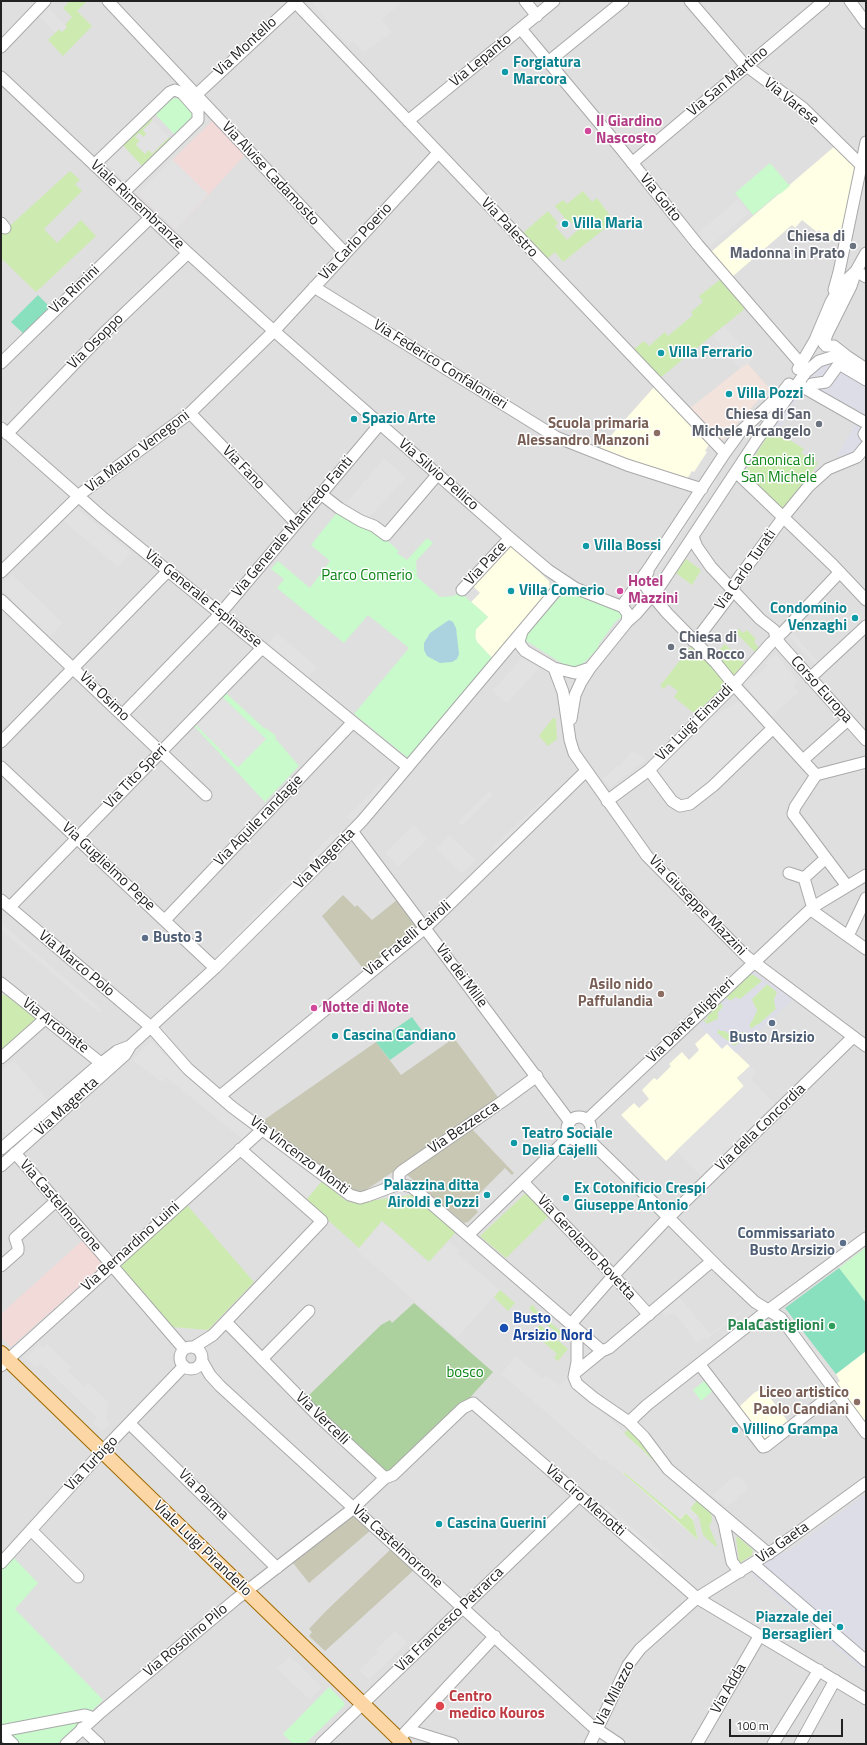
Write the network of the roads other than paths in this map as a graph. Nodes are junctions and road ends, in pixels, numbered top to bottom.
1 (46, 1) edge
2 (108, 1) edge
3 (296, 1) edge
4 (525, 1) edge
5 (554, 1) edge
6 (623, 1) edge
7 (690, 1) edge
8 (824, 1) edge
9 (850, 1) edge
10 (537, 16) junction
11 (866, 23) edge
12 (521, 29) junction
13 (1, 47) edge
14 (548, 62) junction
15 (747, 66) junction
16 (1, 77) edge
17 (182, 93) junction
18 (196, 95) junction
19 (198, 111) junction
20 (408, 121) junction
21 (866, 142) edge
22 (438, 153) junction
23 (632, 162) junction
24 (94, 165) junction
25 (861, 165) junction
26 (124, 192) junction
27 (150, 218) junction
28 (345, 252) junction
29 (188, 253) junction
30 (866, 253) edge
31 (856, 270) junction
32 (866, 277) edge
33 (314, 287) junction
34 (831, 302) junction
35 (274, 331) junction
36 (825, 345) junction
37 (810, 348) junction
38 (848, 357) junction
39 (821, 360) junction
40 (1, 363) edge
41 (801, 364) junction
42 (866, 369) edge
43 (866, 380) edge
44 (190, 413) junction
45 (866, 423) edge
46 (380, 424) junction
47 (745, 426) junction
48 (4, 431) edge
49 (866, 431) edge
50 (866, 437) edge
51 (756, 441) junction
52 (865, 448) edge
53 (725, 453) junction
54 (736, 472) junction
55 (438, 474) junction
56 (702, 489) junction
57 (321, 494) junction
58 (78, 496) junction
59 (783, 518) junction
60 (296, 523) junction
61 (693, 537) junction
62 (510, 538) junction
63 (682, 554) junction
64 (710, 567) junction
65 (649, 568) junction
66 (548, 570) junction
67 (1, 572) edge
68 (169, 572) junction
69 (839, 572) junction
70 (575, 588) junction
71 (462, 590) dead end
72 (732, 590) junction
73 (555, 592) junction
74 (654, 593) junction
75 (1, 600) edge
76 (866, 600) edge
77 (622, 606) junction
78 (220, 614) junction
79 (627, 622) junction
80 (866, 626) edge
81 (522, 632) junction
82 (776, 638) junction
83 (693, 641) junction
84 (262, 648) junction
85 (525, 651) junction
86 (501, 656) junction
87 (73, 668) junction
88 (554, 668) junction
89 (590, 668) junction
90 (810, 678) junction
91 (734, 685) junction
92 (122, 715) junction
93 (848, 720) junction
94 (353, 722) junction
95 (773, 728) junction
96 (569, 730) junction
97 (866, 740) edge
98 (1, 742) edge
99 (160, 752) junction
100 (803, 760) junction
101 (866, 762) edge
102 (1, 767) edge
103 (408, 768) junction
104 (649, 770) junction
105 (586, 772) junction
106 (816, 775) junction
107 (206, 795) dead end
108 (607, 801) junction
109 (352, 831) junction
110 (77, 838) junction
111 (826, 858) junction
112 (789, 872) dead end
113 (866, 874) edge
114 (804, 878) junction
115 (847, 886) junction
116 (866, 898) edge
117 (1, 900) edge
118 (10, 907) junction
119 (813, 907) junction
120 (165, 920) junction
121 (425, 928) junction
122 (848, 936) junction
123 (866, 948) edge
124 (753, 962) junction
125 (215, 968) junction
126 (3, 987) edge
127 (46, 1018) junction
128 (151, 1027) junction
129 (853, 1037) junction
130 (866, 1046) edge
131 (1, 1058) edge
132 (105, 1066) junction
133 (537, 1076) junction
134 (220, 1096) junction
135 (588, 1120) junction
136 (570, 1122) junction
137 (263, 1129) junction
138 (570, 1136) junction
139 (587, 1138) junction
140 (3, 1143) edge
141 (240, 1149) junction
142 (15, 1153) junction
143 (1, 1166) edge
144 (524, 1182) junction
145 (399, 1184) junction
146 (56, 1201) junction
147 (668, 1218) junction
148 (468, 1235) junction
149 (866, 1238) edge
150 (712, 1261) junction
151 (112, 1265) junction
152 (1, 1266) edge
153 (613, 1276) junction
154 (769, 1310) junction
155 (309, 1311) dead end
156 (649, 1315) junction
157 (226, 1322) junction
158 (571, 1324) junction
159 (189, 1348) junction
160 (605, 1350) junction
161 (262, 1359) junction
162 (3, 1360) edge
163 (202, 1361) junction
164 (700, 1365) junction
165 (184, 1366) junction
166 (575, 1373) junction
167 (835, 1392) junction
168 (473, 1403) joint
169 (629, 1422) junction
170 (129, 1423) junction
171 (866, 1433) edge
172 (103, 1452) junction
173 (385, 1478) junction
174 (866, 1483) edge
175 (579, 1496) junction
176 (354, 1507) junction
177 (719, 1513) junction
178 (31, 1530) junction
179 (743, 1533) junction
180 (727, 1536) junction
181 (769, 1554) junction
182 (3, 1556) edge
183 (753, 1564) junction
184 (277, 1568) junction
185 (740, 1572) junction
186 (78, 1577) dead end
187 (246, 1592) junction
188 (697, 1598) junction
189 (464, 1608) junction
190 (760, 1635) junction
191 (495, 1636) junction
192 (866, 1661) edge
193 (819, 1670) junction
194 (836, 1680) junction
195 (866, 1699) edge
196 (363, 1704) junction
197 (94, 1718) junction
198 (82, 1728) junction
199 (597, 1730) junction
200 (1, 1732) edge
201 (403, 1740) edge
202 (13, 1744) edge
203 (66, 1744) edge
204 (99, 1744) edge
205 (321, 1744) edge
206 (453, 1744) edge
207 (590, 1744) edge
208 (619, 1744) edge
209 (697, 1744) edge
210 (773, 1744) edge
211 (800, 1744) edge

1 - 13 street
2 - 18 street, Via Alvise Cadamosto
3 - 18 street, Via Montello
3 - 20 street, Via Palestro
4 - 10 street
5 - 10 street, Via Lepanto
6 - 14 street
7 - 15 street, Via Varese
8 - 15 street, Via San Martino
9 - 11 street
10 - 12 street, Via Lepanto
12 - 14 street, Via Goito
12 - 20 street, Via Lepanto
14 - 23 street, Via Goito
15 - 23 street, Via San Martino
15 - 25 street, Via Varese
16 - 24 street, Viale Rimembranze
17 - 18 street
17 - 19 street
17 - 24 street
18 - 19 street
18 - 28 street, Via Alvise Cadamosto
19 - 26 street
20 - 22 street, Via Palestro
21 - 25 street
22 - 28 street, Via Carlo Poerio
22 - 53 street, Via Palestro
23 - 41 street, Via Goito
24 - 26 street, Viale Rimembranze
25 - 34 street
26 - 27 street, Viale Rimembranze
27 - 29 street, Viale Rimembranze
27 - 40 street, Via Rimini
28 - 33 street, Via Carlo Poerio
29 - 35 street, Viale Rimembranze
29 - 48 street, Via Osoppo
30 - 31 street
31 - 32 street
31 - 34 street
31 - 36 street
33 - 35 street, Via Carlo Poerio
33 - 56 street, Via Federico Confalonieri
34 - 37 street
35 - 44 street, Via Mauro Venegoni
35 - 46 street, Via Silvio Pellico
36 - 37 street
36 - 38 street
36 - 39 street
37 - 39 street
37 - 41 street
38 - 39 street
38 - 42 street
39 - 51 street, Via Giuseppe Mazzini
41 - 47 street
43 - 45 street
44 - 58 street, Via Mauro Venegoni
44 - 60 street, Via Fano
46 - 55 street, Via Silvio Pellico
46 - 57 street, Via Generale Manfredo Fanti
47 - 51 street
47 - 53 street
48 - 58 street, Via Generale Espinasse
49 - 50 street
51 - 54 street, Via Giuseppe Mazzini
52 - 59 street, Via Carlo Turati
53 - 56 street
54 - 59 street
54 - 61 street, Via Giuseppe Mazzini
55 - 57 street
55 - 62 street, Via Silvio Pellico
56 - 65 street
57 - 60 street, Via Generale Manfredo Fanti
58 - 67 street, Via Mauro Venegoni
58 - 68 street, Via Generale Espinasse
59 - 69 street
59 - 72 street, Via Carlo Turati
60 - 78 street, Via Generale Manfredo Fanti
61 - 63 street, Via Giuseppe Mazzini
61 - 64 street, Corso Europa
62 - 66 street, Via Silvio Pellico
62 - 71 street, Via Pace
63 - 64 street, Corso Europa
63 - 74 street, Via Giuseppe Mazzini
64 - 72 street, Corso Europa
65 - 74 street
65 - 77 street
66 - 70 street, Via Silvio Pellico
66 - 73 street, Via Silvio Pellico
68 - 78 street, Via Generale Espinasse
68 - 87 street
69 - 76 street
69 - 82 street, Via Luigi Einaudi
70 - 73 street
70 - 77 street, Via Silvio Pellico
72 - 82 street, Corso Europa
72 - 83 street, Via Carlo Turati
73 - 81 street, Via Magenta
74 - 79 street, Via Giuseppe Mazzini
74 - 83 street
75 - 87 street, Via Osimo
77 - 79 street
78 - 84 street, Via Generale Espinasse
78 - 92 street, Via Generale Manfredo Fanti
79 - 89 street, Via Giuseppe Mazzini
80 - 90 street
81 - 85 street
81 - 86 street, Via Magenta
82 - 90 street, Corso Europa
82 - 91 street, Via Luigi Einaudi
83 - 91 street
84 - 94 street, Via Generale Espinasse
84 - 99 street, Via Tito Speri
85 - 86 street
85 - 88 street
86 - 103 street, Via Magenta
87 - 92 street, Via Osimo
87 - 98 street
88 - 89 street
88 - 96 street, Via Giuseppe Mazzini
89 - 96 street, Via Giuseppe Mazzini
90 - 93 street, Corso Europa
91 - 95 street
91 - 104 street, Via Luigi Einaudi
92 - 99 street, Via Osimo
93 - 97 street, Corso Europa
93 - 100 street
94 - 103 street, Via Generale Espinasse
94 - 120 street, Via Aquile randagie
95 - 100 street
95 - 104 street
96 - 105 street, Via Giuseppe Mazzini
99 - 107 street, Via Osimo
99 - 110 street, Via Tito Speri
100 - 106 street
101 - 106 street
102 - 110 street, Via Guglielmo Pepe
103 - 109 street, Via Magenta
104 - 108 street, Via Luigi Einaudi
105 - 108 street, Via Giuseppe Mazzini
105 - 121 street, Via Fratelli Cairoli
106 - 111 street
108 - 124 street, Via Giuseppe Mazzini
109 - 121 street, Via dei Mille
109 - 125 street, Via Magenta
110 - 118 street, Via Tito Speri
110 - 120 street, Via Guglielmo Pepe
111 - 114 street
111 - 115 street
112 - 114 street
113 - 115 street, Via Dante Alighieri
114 - 119 street
115 - 119 street, Via Dante Alighieri
116 - 122 street
117 - 118 street, Via Marco Polo
118 - 128 street, Via Marco Polo
119 - 122 street
119 - 124 street, Via Dante Alighieri
120 - 125 street, Via Guglielmo Pepe
121 - 133 street, Via dei Mille
121 - 134 street, Via Fratelli Cairoli
122 - 123 street
124 - 129 street, Via Giuseppe Mazzini
124 - 135 street, Via Dante Alighieri
125 - 128 street, Via Magenta
126 - 127 street, Via Arconate
127 - 131 street
127 - 132 street, Via Arconate
128 - 132 street, Via Magenta
128 - 134 street, Via Vincenzo Monti
129 - 130 street, Via Giuseppe Mazzini
129 - 147 street, Via della Concordia
132 - 140 street, Via Magenta
132 - 142 street, Via Magenta
133 - 136 street, Via dei Mille
133 - 145 street, Via Bezzecca
134 - 137 street, Via Vincenzo Monti
135 - 136 street
135 - 139 street
136 - 138 street
137 - 141 street, Via Bernardino Luini
137 - 145 street, Via Vincenzo Monti
138 - 139 street
138 - 144 street
139 - 147 street
141 - 151 street, Via Bernardino Luini
141 - 157 street
142 - 143 street, Via Magenta
142 - 146 street, Via Castelmorrone
144 - 148 street
144 - 153 street, Via Gerolamo Rovetta
145 - 148 street
146 - 151 street, Via Castelmorrone
146 - 152 street
147 - 150 street
147 - 153 street, Via della Concordia
148 - 158 street
149 - 154 street
150 - 154 street
150 - 156 street
151 - 159 street, Via Castelmorrone
151 - 162 street, Via Bernardino Luini
153 - 156 street, Via Gerolamo Rovetta
153 - 158 street, Via della Concordia
154 - 164 street
154 - 167 street
155 - 161 street
156 - 160 street
157 - 159 street
157 - 161 street, Via Vercelli
158 - 160 street
158 - 166 street
159 - 163 street
159 - 165 street
160 - 166 street
161 - 173 street, Via Vercelli
162 - 172 main road, Viale Luigi Pirandello
163 - 165 street
163 - 176 street, Via Castelmorrone
164 - 167 street
164 - 169 street
165 - 170 street, Via Turbigo
166 - 169 street
167 - 171 street
168 - 173 street, Via Rosolino Pilo
168 - 175 street, Via Ciro Menotti
169 - 177 street
170 - 172 street, Via Turbigo
170 - 184 street, Via Parma
172 - 178 street, Via Turbigo
172 - 187 main road, Viale Luigi Pirandello
173 - 176 street, Via Rosolino Pilo
174 - 181 street, Via Gaeta
175 - 188 street, Via Ciro Menotti
175 - 189 street, Via Francesco Petrarca
176 - 184 street, Via Rosolino Pilo
176 - 189 street, Via Castelmorrone
177 - 179 street
177 - 180 street
178 - 182 street, Via Turbigo
178 - 186 street
179 - 180 street
179 - 181 street
180 - 185 street
181 - 183 street, Via Gaeta
183 - 185 street, Via Gaeta
183 - 192 street
184 - 187 street, Via Rosolino Pilo
185 - 188 street, Via Gaeta
187 - 196 main road, Viale Luigi Pirandello
187 - 197 street, Via Rosolino Pilo
188 - 190 street, Via Ciro Menotti
188 - 199 street, Via Milazzo
189 - 191 street, Via Castelmorrone
189 - 196 street, Via Francesco Petrarca
190 - 193 street, Via Ciro Menotti
190 - 209 street, Via Adda
191 - 199 street, Via Castelmorrone
191 - 201 street
193 - 194 street, Via Ciro Menotti
193 - 210 street
194 - 195 street, Via Ciro Menotti
194 - 211 street
196 - 201 main road, Viale Luigi Pirandello
196 - 205 street, Via Francesco Petrarca
197 - 198 street, Via Rosolino Pilo
197 - 200 street
198 - 203 street, Via Rosolino Pilo
198 - 204 street
199 - 207 street, Via Milazzo
199 - 208 street, Via Castelmorrone
200 - 202 street
201 - 206 street

